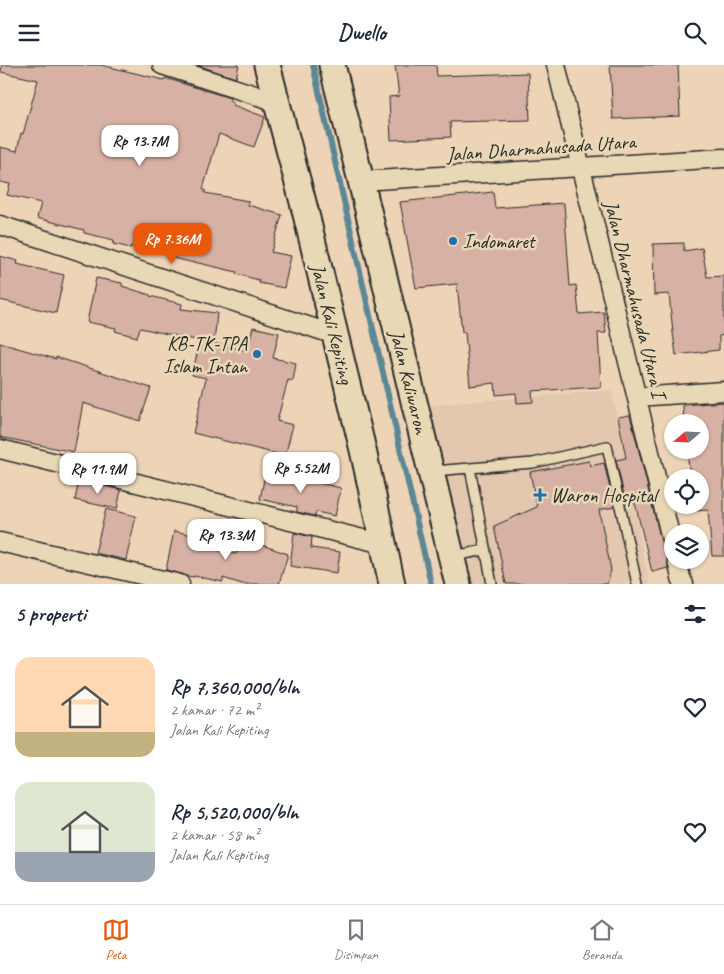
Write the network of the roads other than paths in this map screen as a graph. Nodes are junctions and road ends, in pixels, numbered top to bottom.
1 (162, 65) edge
2 (267, 65) edge
3 (332, 65) edge
4 (556, 65) edge
5 (277, 102) junction
6 (724, 158) edge
7 (580, 167) junction
8 (361, 181) junction
9 (0, 225) edge
10 (335, 335) junction
11 (724, 391) edge
12 (637, 397) junction
13 (0, 449) edge
14 (470, 468) junction
15 (431, 471) junction
16 (667, 524) edge
17 (0, 542) edge
18 (383, 544) junction
19 (486, 550) junction
20 (451, 557) junction
21 (180, 584) edge
22 (392, 584) edge
23 (458, 584) edge
24 (492, 584) edge
25 (637, 584) edge

1 - 5 street
2 - 5 main road, Jalan Kali Kepiting
3 - 8 main road, Jalan Kaliwaron
4 - 7 street, Jalan Dharmahusada Utara I
5 - 10 main road, Jalan Kali Kepiting
6 - 7 street, Jalan Dharmahusada Utara
7 - 8 street, Jalan Dharmahusada Utara
7 - 12 street, Jalan Dharmahusada Utara I
8 - 15 main road, Jalan Kaliwaron
9 - 10 street
10 - 18 main road, Jalan Kali Kepiting
11 - 12 street
12 - 16 street, Jalan Dharmahusada Utara I
13 - 18 street
14 - 15 lane
14 - 19 lane
14 - 25 lane
15 - 20 main road, Jalan Kaliwaron
17 - 21 street
18 - 22 main road, Jalan Kali Kepiting
19 - 20 lane
19 - 24 lane
20 - 23 main road, Jalan Kaliwaron

